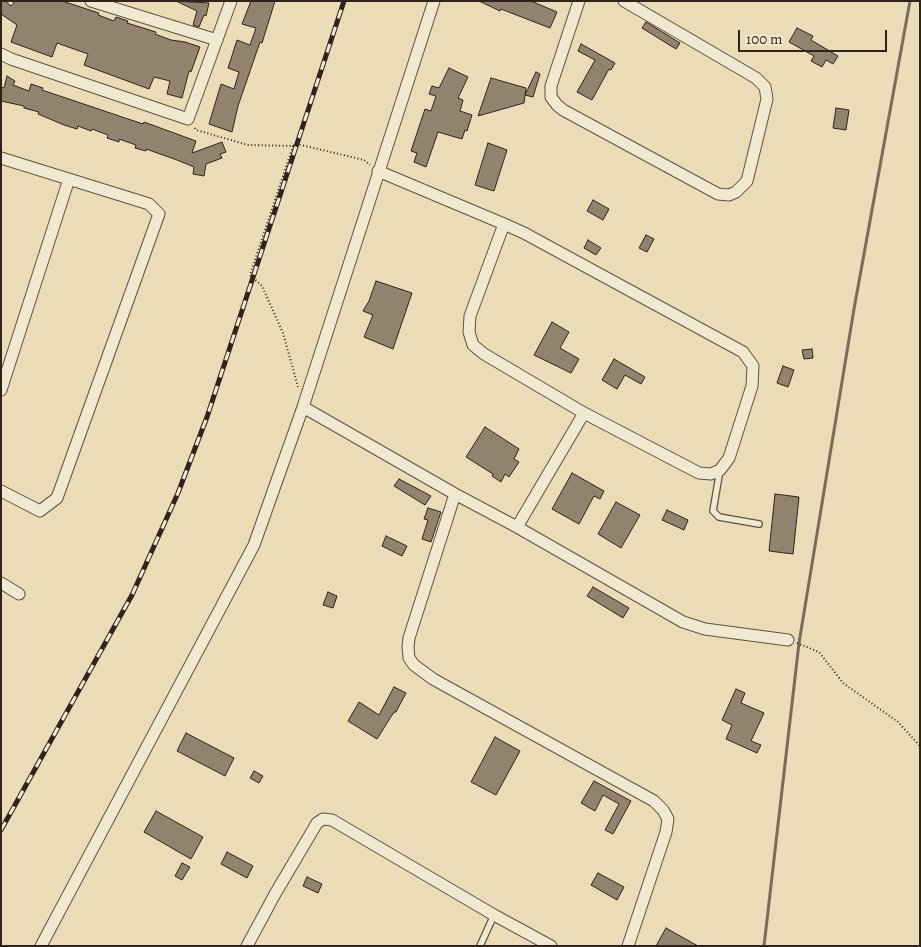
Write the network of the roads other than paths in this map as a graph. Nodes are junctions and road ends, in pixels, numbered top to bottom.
1 (91, 1) edge
2 (231, 1) edge
3 (434, 1) edge
4 (579, 1) edge
5 (624, 1) edge
6 (217, 40) junction
7 (1, 54) edge
8 (1, 158) edge
9 (378, 172) junction
10 (69, 179) junction
11 (504, 224) junction
12 (1, 390) edge
13 (303, 407) junction
14 (584, 413) junction
15 (720, 470) junction
16 (1, 491) edge
17 (454, 494) junction
18 (759, 524) dead end
19 (517, 527) junction
20 (1, 583) edge
21 (18, 594) dead end
22 (788, 640) road end
23 (494, 915) junction
24 (41, 946) edge
25 (247, 946) edge
26 (480, 946) edge
27 (551, 946) edge
28 (628, 946) edge

1 - 6 street
2 - 6 street
3 - 9 street
4 - 5 street
6 - 7 street
8 - 10 street
9 - 11 street
9 - 13 street
10 - 12 street
10 - 16 street
11 - 14 street
11 - 15 street
13 - 17 street
13 - 24 street
14 - 15 street
14 - 19 street
15 - 18 lane
17 - 19 street
17 - 28 street
19 - 22 street
20 - 21 street
23 - 25 street
23 - 26 lane
23 - 27 street

